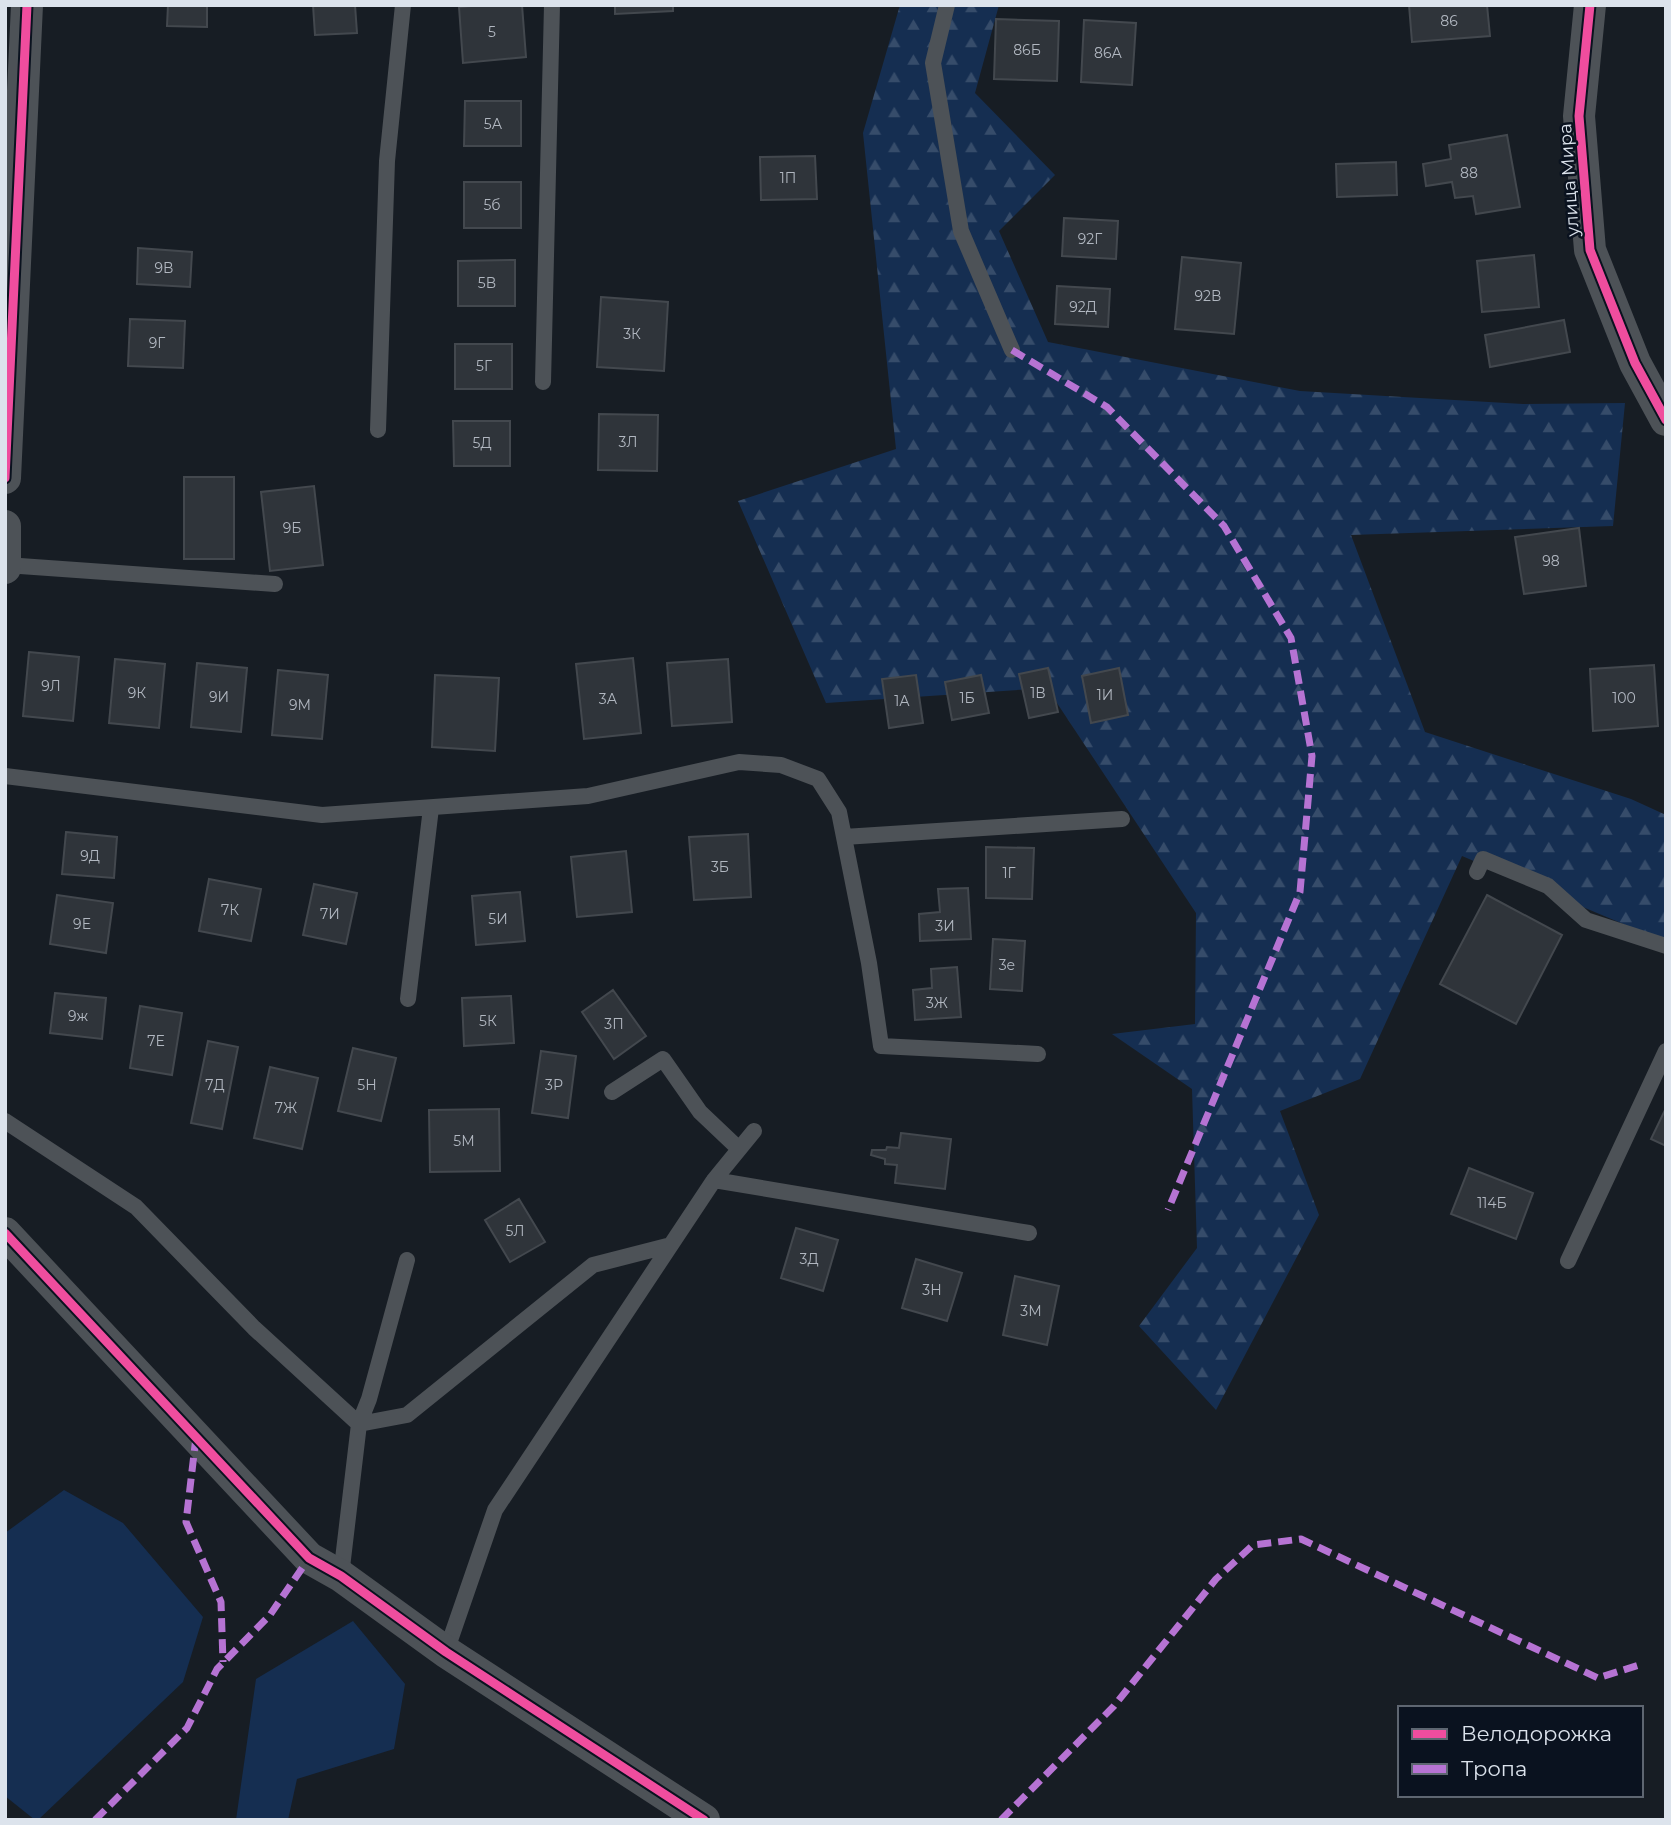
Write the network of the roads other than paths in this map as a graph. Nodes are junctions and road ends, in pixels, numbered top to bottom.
1 (27, 5) edge
2 (403, 5) edge
3 (552, 5) edge
4 (947, 5) edge
5 (1590, 5) edge
6 (1012, 350) dead end
7 (543, 382) dead end
8 (1666, 420) edge
9 (378, 430) dead end
10 (5, 478) edge
11 (5, 526) edge
12 (6, 566) edge
13 (275, 584) dead end
14 (5, 776) edge
15 (431, 808) junction
16 (1122, 819) dead end
17 (844, 837) junction
18 (1477, 872) dead end
19 (1666, 946) edge
20 (408, 999) dead end
21 (1666, 1051) edge
22 (1038, 1054) dead end
23 (612, 1092) dead end
24 (5, 1121) edge
25 (754, 1132) dead end
26 (739, 1149) junction
27 (714, 1180) junction
28 (5, 1233) edge
29 (1029, 1233) dead end
30 (671, 1245) junction
31 (407, 1259) dead end
32 (1568, 1261) dead end
33 (359, 1424) junction
34 (341, 1576) junction
35 (446, 1652) junction
36 (704, 1820) edge

1 - 10 street
2 - 9 lane
3 - 7 lane
4 - 6 lane
5 - 8 street, улица Мира
11 - 12 street
12 - 13 lane
14 - 15 lane
15 - 17 lane
15 - 20 lane
16 - 17 lane
17 - 22 lane
18 - 19 lane
21 - 32 lane
23 - 26 lane
24 - 33 lane
25 - 26 lane
26 - 27 lane
27 - 29 lane
27 - 30 lane
28 - 34 street
30 - 33 lane
30 - 35 lane
31 - 33 lane
33 - 34 lane
34 - 35 street
35 - 36 street

